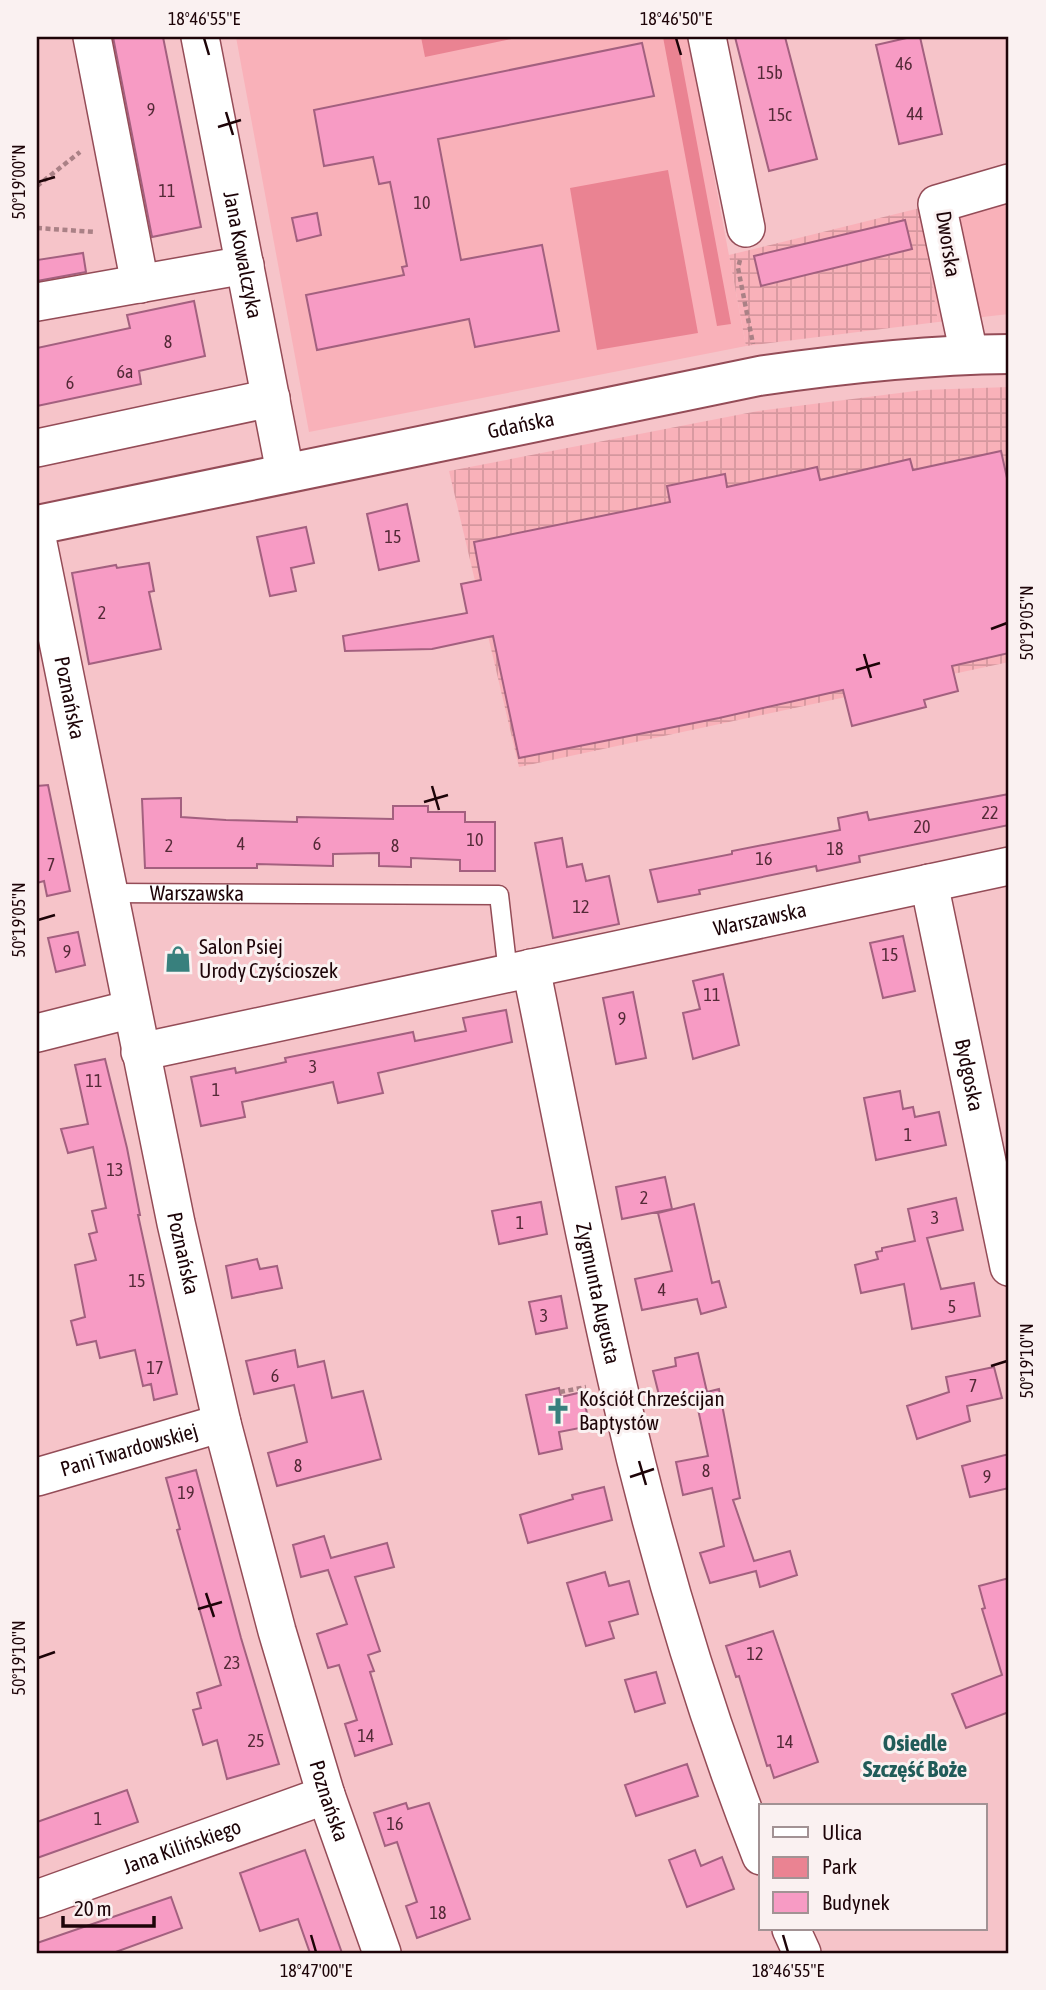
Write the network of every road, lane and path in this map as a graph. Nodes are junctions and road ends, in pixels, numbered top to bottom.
1 (92, 37) edge
2 (200, 37) edge
3 (706, 37) edge
4 (110, 129) junction
5 (1009, 183) edge
6 (37, 186) edge
7 (37, 228) edge
8 (746, 228) joint
9 (131, 234) junction
10 (245, 265) junction
11 (140, 284) junction
12 (37, 302) edge
13 (1009, 354) edge
14 (969, 355) junction
15 (758, 376) junction
16 (271, 398) junction
17 (37, 448) edge
18 (285, 472) junction
19 (37, 525) edge
20 (37, 538) edge
21 (1009, 866) edge
22 (929, 883) junction
23 (109, 892) junction
24 (520, 970) junction
25 (132, 1009) junction
26 (37, 1034) edge
27 (140, 1052) junction
28 (1009, 1267) edge
29 (598, 1385) dead end
30 (560, 1392) dead end
31 (222, 1423) junction
32 (37, 1477) edge
33 (326, 1795) junction
34 (759, 1850) edge
35 (37, 1899) edge
36 (791, 1930) edge
37 (382, 1953) edge
38 (802, 1953) edge

1 - 4 street
2 - 10 street, Jana Kowalczyka
3 - 8 street
4 - 6 path
4 - 9 street
5 - 14 street, Dworska
7 - 9 path
8 - 15 path
9 - 11 street
10 - 11 street
10 - 16 street, Jana Kowalczyka
11 - 12 street
13 - 14 street, Gdańska
14 - 15 street, Gdańska
15 - 18 street, Gdańska
16 - 17 street
16 - 18 street, Jana Kowalczyka
18 - 19 street, Gdańska
20 - 23 street, Poznańska
21 - 22 street, Warszawska
22 - 24 street, Warszawska
22 - 28 street, Bydgoska
23 - 24 lane, Warszawska
23 - 25 street, Poznańska
24 - 27 street, Warszawska
24 - 34 street, Zygmunta Augusta
25 - 26 street
25 - 27 street, Poznańska
27 - 31 street, Poznańska
29 - 30 path
31 - 32 street, Pani Twardowskiej
31 - 33 street, Poznańska
33 - 35 street, Jana Kilińskiego
33 - 37 street, Poznańska
36 - 38 street

